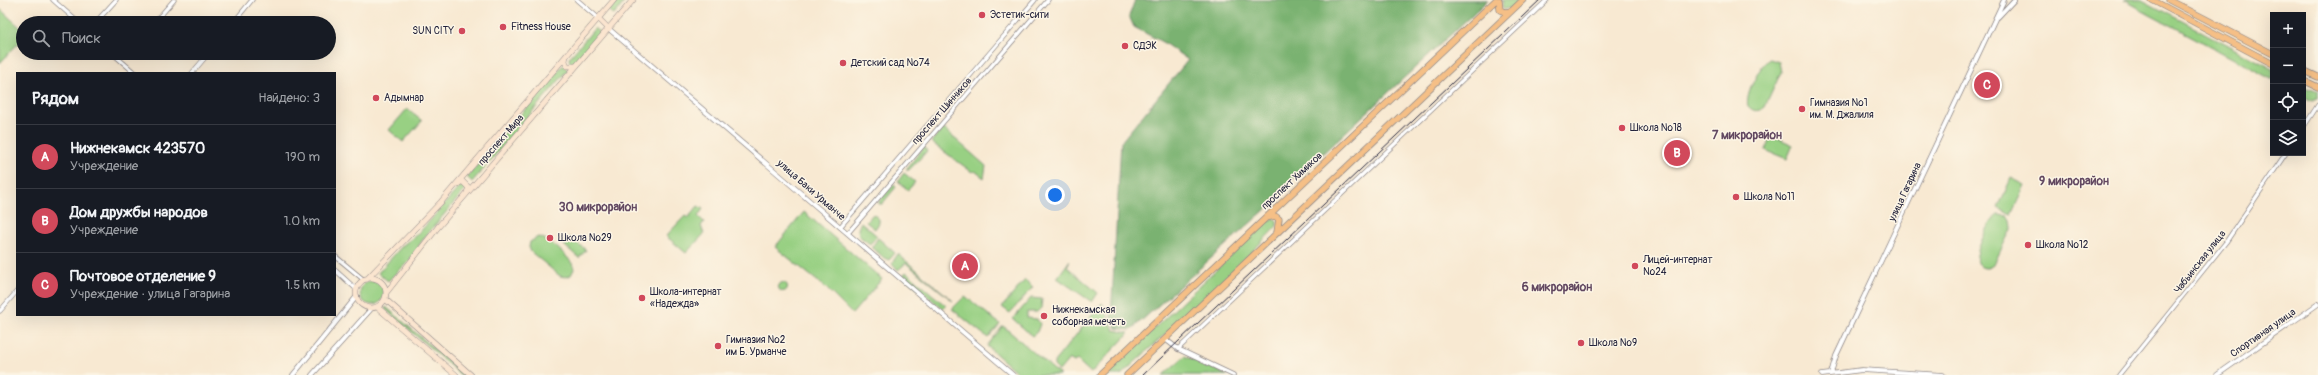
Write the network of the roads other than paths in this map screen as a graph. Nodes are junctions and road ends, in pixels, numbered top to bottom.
1 (53, 0) edge
2 (116, 0) edge
3 (174, 0) edge
4 (252, 0) edge
5 (578, 0) edge
6 (614, 0) edge
7 (633, 0) edge
8 (1048, 0) edge
9 (1498, 0) edge
10 (1523, 0) edge
11 (1547, 0) edge
12 (2004, 0) edge
13 (2014, 0) edge
14 (2152, 0) edge
15 (2169, 0) edge
16 (1033, 1) edge
17 (1512, 10) junction
18 (71, 16) edge
19 (101, 16) edge
20 (160, 16) edge
21 (239, 16) edge
22 (598, 18) junction
23 (1996, 19) junction
24 (609, 29) junction
25 (2270, 52) edge
26 (567, 55) junction
27 (120, 60) edge
28 (202, 60) edge
29 (2270, 62) edge
30 (578, 65) junction
31 (2306, 71) edge
32 (134, 72) edge
33 (193, 72) edge
34 (2318, 77) edge
35 (2306, 82) edge
36 (2318, 88) edge
37 (2318, 105) edge
38 (2306, 123) edge
39 (2284, 156) edge
40 (456, 185) junction
41 (467, 193) junction
42 (1264, 219) junction
43 (840, 227) junction
44 (848, 233) junction
45 (1276, 234) junction
46 (336, 257) edge
47 (336, 271) edge
48 (366, 279) junction
49 (16, 293) edge
50 (356, 294) junction
51 (386, 296) junction
52 (2318, 304) edge
53 (374, 308) junction
54 (0, 311) edge
55 (1165, 339) junction
56 (1178, 349) junction
57 (1831, 373) junction
58 (293, 375) edge
59 (312, 375) edge
60 (456, 375) edge
61 (471, 375) edge
62 (1013, 375) edge
63 (1100, 375) edge
64 (1127, 375) edge
65 (1233, 375) edge
66 (1822, 375) edge
67 (1943, 375) edge
68 (2119, 375) edge
69 (2218, 375) edge

1 - 18 street
2 - 19 street
3 - 20 street
4 - 21 street
5 - 22 street
6 - 22 main road, проспект Мира
7 - 24 main road, проспект Мира
8 - 44 street, проспект Шинников
9 - 17 main road
9 - 42 main road, проспект Химиков
10 - 17 main road
11 - 56 street
12 - 23 street, улица Гагарина
13 - 23 street, улица Гагарина
14 - 29 main road
15 - 25 main road
16 - 43 street, проспект Шинников
17 - 45 main road
22 - 24 main road, улица Баки Урманче
22 - 26 main road, проспект Мира
23 - 57 street, улица Гагарина
24 - 30 main road, проспект Мира
24 - 43 street, улица Баки Урманче
26 - 30 main road
26 - 40 main road, проспект Мира
27 - 32 street
28 - 33 street
30 - 41 main road, проспект Мира
31 - 34 main road
35 - 36 main road
37 - 38 street
39 - 68 street, Чабьинская улица
40 - 41 main road
40 - 48 main road, проспект Мира
41 - 51 main road, проспект Мира
42 - 45 main road
42 - 63 main road, проспект Химиков
43 - 44 street, улица Баки Урманче
44 - 62 street, улица Баки Урманче
45 - 55 main road
46 - 48 street
47 - 50 street
48 - 50 main road
48 - 51 main road
49 - 54 street
50 - 53 main road
50 - 58 street
51 - 53 main road
51 - 61 main road
52 - 69 street, Спортивная улица
53 - 59 street
53 - 60 main road
55 - 56 street
55 - 64 main road
56 - 65 street
57 - 66 street
57 - 67 street

